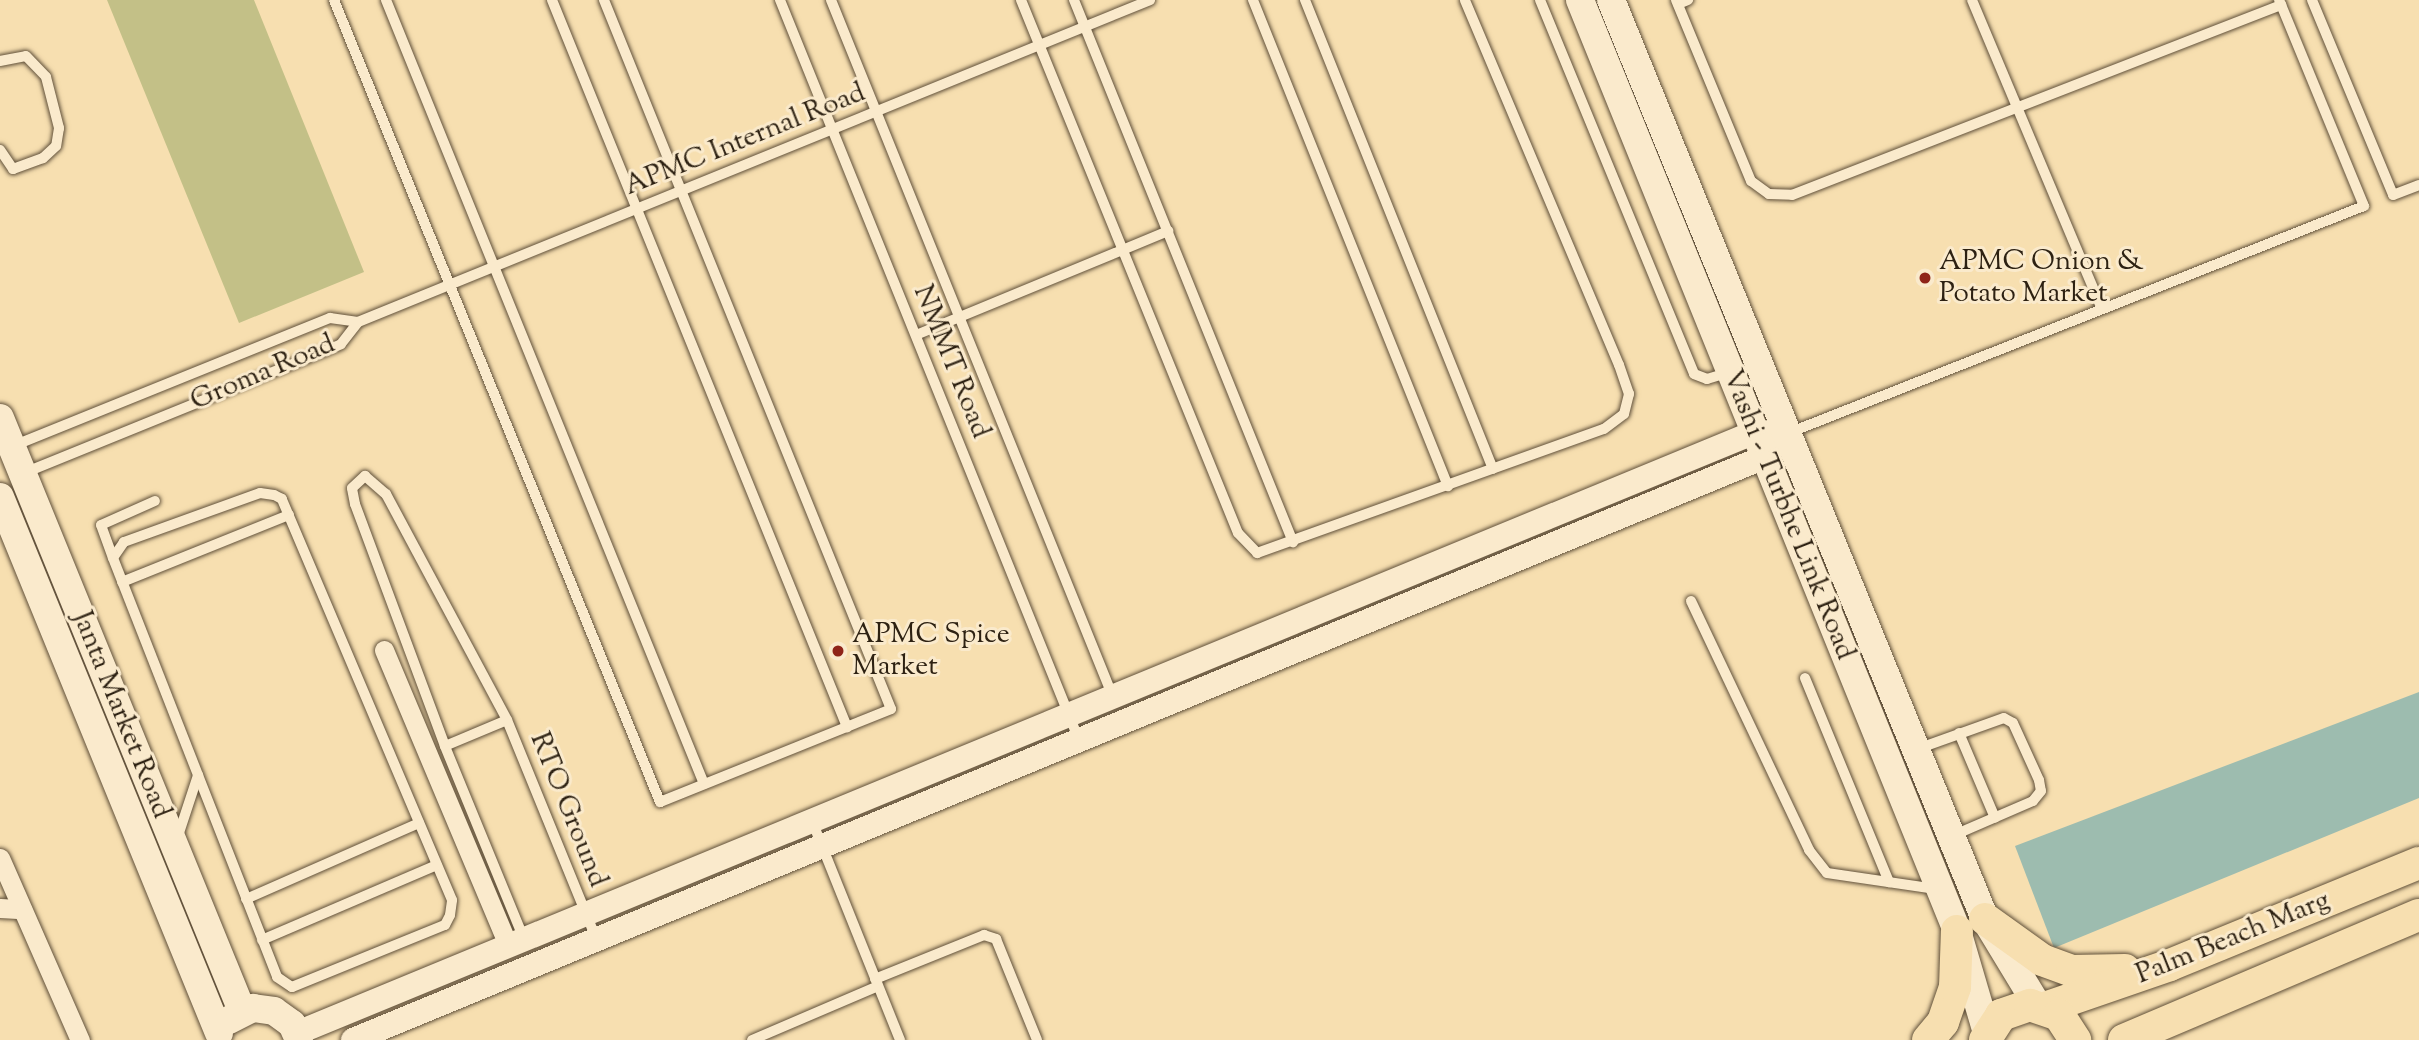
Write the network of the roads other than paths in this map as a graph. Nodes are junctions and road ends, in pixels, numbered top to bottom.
1 (334, 0) edge
2 (386, 0) edge
3 (552, 0) edge
4 (604, 0) edge
5 (780, 0) edge
6 (831, 0) edge
7 (1021, 0) edge
8 (1074, 0) edge
9 (1150, 0) edge
10 (1253, 0) edge
11 (1305, 0) edge
12 (1465, 0) edge
13 (1540, 0) edge
14 (1580, 0) edge
15 (1611, 0) edge
16 (1972, 0) edge
17 (2312, 0) edge
18 (1681, 1) edge
19 (2281, 2) edge
20 (1084, 27) junction
21 (1040, 45) junction
22 (0, 61) edge
23 (2018, 110) junction
24 (876, 111) junction
25 (832, 129) junction
26 (0, 150) edge
27 (2419, 185) edge
28 (681, 191) junction
29 (637, 208) junction
30 (1167, 231) junction
31 (1124, 250) junction
32 (494, 267) junction
33 (450, 285) junction
34 (2102, 309) junction
35 (960, 317) junction
36 (358, 322) junction
37 (916, 335) junction
38 (1730, 372) junction
39 (0, 418) edge
40 (1787, 433) junction
41 (1760, 444) junction
42 (6, 449) edge
43 (1493, 469) junction
44 (11, 478) edge
45 (1448, 486) junction
46 (0, 497) edge
47 (155, 501) dead end
48 (289, 515) junction
49 (1293, 542) junction
50 (113, 558) junction
51 (122, 582) junction
52 (1691, 601) dead end
53 (383, 650) dead end
54 (1805, 678) dead end
55 (1113, 696) junction
56 (1069, 715) junction
57 (507, 720) junction
58 (1123, 722) junction
59 (847, 727) junction
60 (1959, 733) junction
61 (1079, 740) junction
62 (445, 746) junction
63 (1916, 750) junction
64 (198, 775) junction
65 (704, 784) junction
66 (1995, 818) junction
67 (811, 821) junction
68 (419, 823) junction
69 (1951, 836) junction
70 (822, 846) junction
71 (175, 847) junction
72 (0, 858) edge
73 (2419, 863) edge
74 (437, 865) junction
75 (1889, 882) junction
76 (1940, 890) junction
77 (246, 899) junction
78 (0, 908) edge
79 (22, 909) junction
80 (586, 914) junction
81 (2419, 915) edge
82 (1971, 925) junction
83 (596, 939) junction
84 (262, 940) junction
85 (515, 941) junction
86 (2170, 965) junction
87 (877, 982) junction
88 (2042, 1007) junction
89 (2189, 1009) junction
90 (242, 1011) junction
91 (218, 1036) edge
92 (298, 1036) edge
93 (1986, 1037) edge
94 (80, 1040) edge
95 (353, 1040) edge
96 (752, 1040) edge
97 (900, 1040) edge
98 (1037, 1040) edge
99 (1928, 1040) edge
100 (2075, 1040) edge
101 (2124, 1040) edge
102 (2153, 1040) edge

1 - 33 lane
2 - 32 lane
3 - 29 lane
4 - 28 lane
5 - 25 lane, NMMT Road
6 - 24 lane
7 - 21 lane
8 - 20 lane
9 - 20 lane, APMC Internal Road
10 - 45 lane
11 - 43 lane
12 - 43 lane
13 - 38 lane
14 - 38 main road, Vashi - Turbhe Link Road
15 - 40 main road, Vashi - Turbhe Link Road
16 - 23 lane
17 - 27 lane
18 - 23 lane
19 - 23 lane
19 - 34 lane
20 - 21 lane, APMC Internal Road
20 - 30 lane
21 - 24 lane, APMC Internal Road
21 - 31 lane
22 - 26 lane
23 - 34 lane
24 - 25 lane, APMC Internal Road
24 - 35 lane
25 - 28 lane, APMC Internal Road
25 - 37 lane, NMMT Road
28 - 29 lane, APMC Internal Road
28 - 59 lane
29 - 32 lane, APMC Internal Road
29 - 59 lane
30 - 31 lane
30 - 49 lane
31 - 35 lane
31 - 49 lane
32 - 33 lane, APMC Internal Road
32 - 65 lane
33 - 36 lane, APMC Internal Road
33 - 65 lane
34 - 40 lane
35 - 37 lane
35 - 55 lane
36 - 42 lane, Groma Road
36 - 44 lane, Groma Road
37 - 56 lane, NMMT Road
38 - 41 main road, Vashi - Turbhe Link Road
39 - 42 main road, Janta Market Road
40 - 41 street
40 - 63 main road, Vashi - Turbhe Link Road
41 - 55 street
41 - 58 street
41 - 76 main road, Vashi - Turbhe Link Road
42 - 44 main road, Janta Market Road
43 - 45 lane
44 - 71 main road, Janta Market Road
45 - 49 lane
46 - 91 main road, Janta Market Road
47 - 50 lane
48 - 50 lane
48 - 51 lane
48 - 68 lane
50 - 51 lane
51 - 64 lane
52 - 75 lane
53 - 85 street
54 - 75 lane
55 - 56 street
55 - 58 lane
56 - 61 lane, NMMT Road
56 - 67 street
57 - 62 lane, RTO Ground
57 - 62 lane
57 - 80 lane, RTO Ground
58 - 61 street
59 - 65 lane
60 - 63 lane
60 - 66 lane
60 - 66 lane
61 - 70 street
62 - 85 lane
63 - 69 main road, Vashi - Turbhe Link Road
64 - 71 lane
64 - 77 lane
66 - 69 lane
67 - 70 lane
67 - 80 street
68 - 74 lane
68 - 77 lane
69 - 82 main road, Vashi - Turbhe Link Road
70 - 83 street
70 - 87 lane
71 - 90 main road, Janta Market Road
72 - 79 street
73 - 86 main road, Palm Beach Marg
74 - 84 lane
74 - 84 lane
75 - 76 lane
76 - 82 main road, Vashi - Turbhe Link Road
77 - 84 lane
78 - 79 street
79 - 94 street
80 - 83 lane, RTO Ground
80 - 85 street
81 - 89 main road, Palm Beach Marg
82 - 86 main road
82 - 88 main road, Vashi - Turbhe Link Road
82 - 93 main road, Vashi - Turbhe Link Road
82 - 99 main road
83 - 95 street
85 - 92 street
86 - 88 main road, Palm Beach Marg
87 - 96 lane
87 - 97 lane
87 - 98 lane
88 - 93 main road, Palm Beach Marg
88 - 100 main road
89 - 101 main road, Palm Beach Marg
89 - 102 main road
90 - 91 main road
90 - 92 main road

